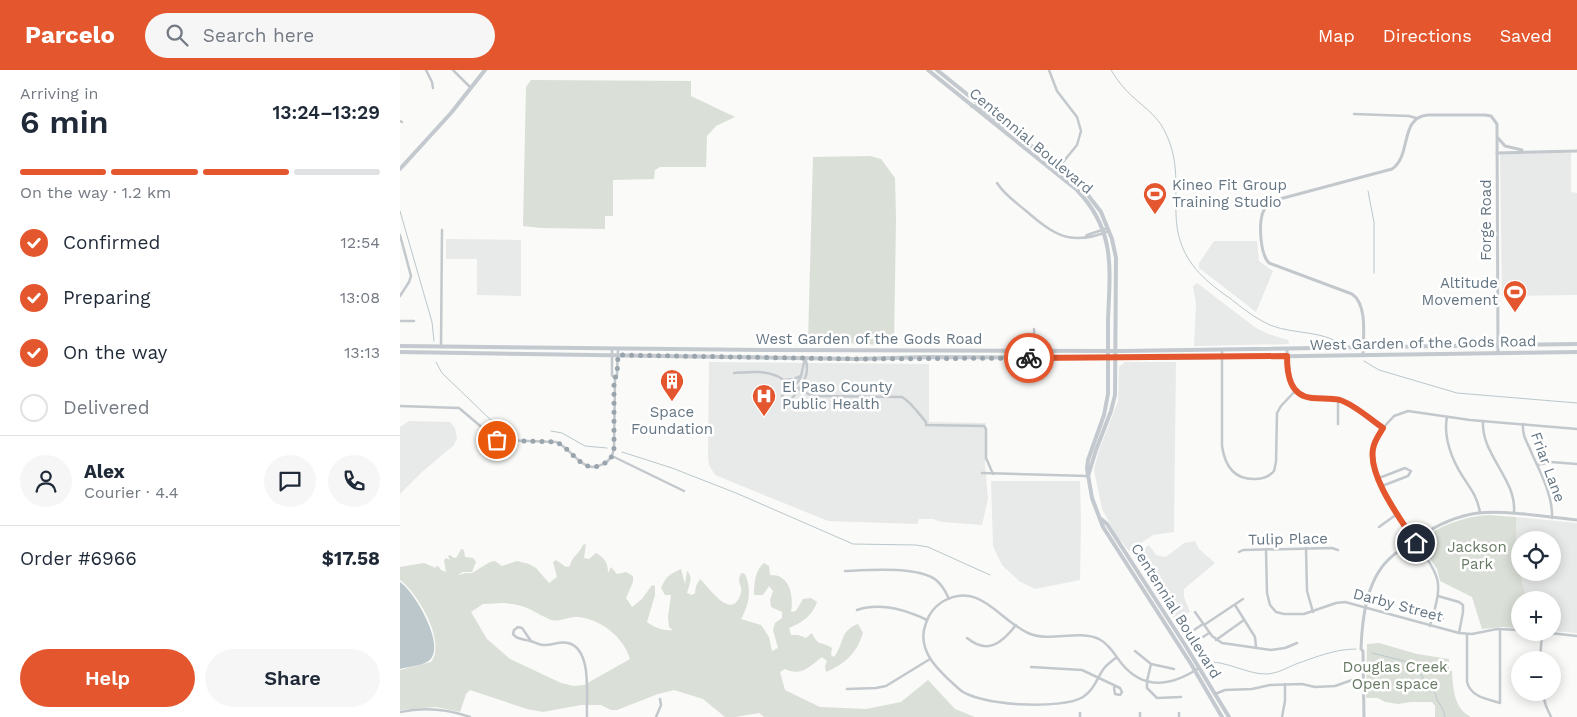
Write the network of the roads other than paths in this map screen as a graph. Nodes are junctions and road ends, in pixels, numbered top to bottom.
1 (426, 70) edge
2 (453, 70) edge
3 (485, 70) edge
4 (928, 70) edge
5 (937, 70) edge
6 (1049, 70) edge
7 (433, 88) dead end
8 (471, 88) junction
9 (972, 106) junction
10 (1354, 114) dead end
11 (1416, 118) junction
12 (1007, 127) junction
13 (1497, 135) junction
14 (1535, 151) junction
15 (1577, 151) edge
16 (1497, 152) junction
17 (1059, 168) junction
18 (400, 169) edge
19 (1055, 172) junction
20 (997, 183) dead end
21 (1109, 229) junction
22 (442, 230) dead end
23 (1104, 231) junction
24 (400, 235) edge
25 (400, 293) edge
26 (400, 321) edge
27 (414, 321) dead end
28 (1034, 329) dead end
29 (1577, 344) edge
30 (400, 346) edge
31 (441, 346) junction
32 (1498, 346) junction
33 (612, 347) junction
34 (618, 347) junction
35 (1363, 348) junction
36 (1287, 349) junction
37 (1222, 350) junction
38 (984, 351) junction
39 (1035, 351) junction
40 (1108, 351) junction
41 (1115, 351) junction
42 (400, 352) edge
43 (1577, 352) edge
44 (1498, 353) junction
45 (615, 355) junction
46 (1363, 355) junction
47 (1287, 356) junction
48 (926, 357) junction
49 (1222, 357) junction
50 (805, 358) junction
51 (1108, 358) junction
52 (1115, 358) junction
53 (734, 372) dead end
54 (800, 376) junction
55 (782, 380) junction
56 (793, 387) junction
57 (798, 390) junction
58 (1296, 390) junction
59 (1338, 400) junction
60 (400, 406) edge
61 (1447, 416) junction
62 (1483, 421) junction
63 (1338, 424) dead end
64 (1523, 424) junction
65 (1383, 428) junction
66 (1577, 429) edge
67 (612, 456) junction
68 (1577, 464) edge
69 (1537, 465) junction
70 (982, 473) dead end
71 (993, 474) junction
72 (1088, 476) junction
73 (1379, 478) junction
74 (1382, 486) junction
75 (684, 491) dead end
76 (1480, 513) junction
77 (1397, 514) junction
78 (1514, 514) junction
79 (1552, 518) junction
80 (1101, 519) junction
81 (1577, 520) edge
82 (1379, 527) dead end
83 (1414, 540) junction
84 (1306, 548) junction
85 (1266, 549) junction
86 (1338, 550) dead end
87 (1239, 552) dead end
88 (845, 571) dead end
89 (1438, 596) junction
90 (949, 599) junction
91 (1243, 599) dead end
92 (1235, 605) junction
93 (1365, 608) junction
94 (857, 610) dead end
95 (1434, 611) junction
96 (1195, 612) dead end
97 (1313, 612) junction
98 (1405, 619) junction
99 (927, 620) junction
100 (1244, 620) junction
101 (1442, 621) dead end
102 (1016, 624) junction
103 (1204, 624) junction
104 (1404, 624) dead end
105 (1430, 626) junction
106 (1500, 629) junction
107 (1511, 630) edge
108 (1210, 633) junction
109 (1458, 633) junction
110 (1188, 634) dead end
111 (1467, 634) junction
112 (1561, 635) edge
113 (1577, 636) edge
114 (967, 638) dead end
115 (531, 640) junction
116 (1216, 640) junction
117 (1194, 643) dead end
118 (1297, 643) dead end
119 (1256, 648) junction
120 (1135, 651) dead end
121 (1117, 657) junction
122 (930, 659) junction
123 (1151, 664) junction
124 (1031, 667) dead end
125 (1199, 667) junction
126 (1174, 669) dead end
127 (1195, 671) junction
128 (1099, 677) junction
129 (1363, 680) junction
130 (1147, 681) junction
131 (1285, 684) junction
132 (1115, 686) dead end
133 (847, 689) dead end
134 (1215, 694) junction
135 (1182, 697) dead end
136 (660, 699) dead end
137 (1545, 701) edge
138 (400, 712) edge
139 (470, 717) edge
140 (587, 717) edge
141 (656, 717) edge
142 (1222, 717) edge
143 (1228, 717) edge
144 (1282, 717) edge
145 (1364, 717) edge
146 (1552, 717) edge

1 - 7 street
2 - 8 street
3 - 8 main road
4 - 9 main road, Centennial Boulevard
5 - 12 main road, Centennial Boulevard
6 - 17 street
8 - 18 main road
9 - 12 main road
9 - 19 main road, Centennial Boulevard
10 - 11 street
11 - 13 street, Forge Road
11 - 35 street
12 - 17 main road, Centennial Boulevard
13 - 14 street
13 - 16 street, Forge Road
14 - 15 street
14 - 16 street
16 - 32 street, Forge Road
17 - 19 street
17 - 21 main road, Centennial Boulevard
19 - 23 main road, Centennial Boulevard
20 - 23 street
21 - 23 street
21 - 41 main road, Centennial Boulevard
22 - 31 street
23 - 40 main road, Centennial Boulevard
24 - 25 street
26 - 27 street
28 - 39 street
29 - 32 main road, West Garden of the Gods Road
30 - 31 main road, West Garden of the Gods Road
31 - 33 main road, West Garden of the Gods Road
32 - 35 main road, West Garden of the Gods Road
32 - 44 street, Forge Road
33 - 34 main road, West Garden of the Gods Road
33 - 45 street
34 - 38 main road, West Garden of the Gods Road
34 - 45 street
35 - 36 main road, West Garden of the Gods Road
35 - 46 street
36 - 37 main road, West Garden of the Gods Road
36 - 47 street
37 - 41 main road, West Garden of the Gods Road
37 - 49 street
38 - 39 main road, West Garden of the Gods Road
38 - 48 main road
39 - 40 main road, West Garden of the Gods Road
40 - 41 main road, West Garden of the Gods Road
40 - 51 main road, Centennial Boulevard
41 - 52 main road, Centennial Boulevard
42 - 45 main road, West Garden of the Gods Road
43 - 44 main road, West Garden of the Gods Road
44 - 46 main road, West Garden of the Gods Road
45 - 50 main road, West Garden of the Gods Road
45 - 67 street
46 - 47 main road, West Garden of the Gods Road
47 - 49 main road, West Garden of the Gods Road
47 - 58 street
48 - 50 main road, West Garden of the Gods Road
48 - 51 main road, West Garden of the Gods Road
49 - 52 main road, West Garden of the Gods Road
49 - 58 street
50 - 54 street
50 - 57 street
51 - 52 main road, West Garden of the Gods Road
51 - 72 main road, Centennial Boulevard
52 - 72 main road, Centennial Boulevard
53 - 55 street
54 - 55 street
54 - 56 street
55 - 56 street
56 - 57 street
56 - 57 street
57 - 71 street
58 - 59 street
59 - 63 street
59 - 65 street
60 - 67 street
61 - 62 street
61 - 65 street
61 - 76 street
62 - 64 street
62 - 78 street
64 - 66 street
64 - 69 street, Friar Lane
65 - 73 street
67 - 75 street
68 - 69 street
69 - 79 street, Friar Lane
70 - 71 street
71 - 72 street
72 - 80 main road, Centennial Boulevard
73 - 74 street
73 - 74 street
74 - 77 street
76 - 78 street
76 - 83 street
77 - 82 street
77 - 83 street
78 - 79 street
79 - 81 street
80 - 125 main road, Centennial Boulevard
80 - 127 main road, Centennial Boulevard
83 - 89 street
83 - 93 street
84 - 85 street, Tulip Place
84 - 86 street, Tulip Place
84 - 97 street
85 - 87 street, Tulip Place
85 - 97 street, Darby Street
88 - 90 street
89 - 95 street
89 - 109 street
90 - 99 street
90 - 102 street
91 - 92 street
92 - 100 street
92 - 103 street
93 - 97 street, Darby Street
93 - 98 street, Darby Street
93 - 129 street
94 - 99 street
95 - 101 street
95 - 105 street
96 - 103 street
98 - 104 street
98 - 105 street, Darby Street
99 - 122 street
100 - 116 street
100 - 119 street
102 - 114 street
102 - 121 street
103 - 108 street
103 - 110 street
105 - 109 street, Darby Street
106 - 107 street, Darby Street
106 - 111 street, Darby Street
106 - 111 street
108 - 116 street
108 - 117 street
109 - 111 street, Darby Street
112 - 113 street
115 - 115 street
115 - 140 street
116 - 119 street
118 - 119 street
120 - 123 street
121 - 128 street
121 - 130 street
122 - 128 street
122 - 133 street
123 - 126 street
123 - 130 street
124 - 128 street
125 - 127 street
125 - 134 main road, Centennial Boulevard
127 - 130 street
127 - 142 main road, Centennial Boulevard
128 - 132 street
129 - 131 street
129 - 145 street
130 - 135 street
131 - 134 street
131 - 144 street
134 - 143 main road, Centennial Boulevard
136 - 141 street
137 - 146 street
138 - 139 street

